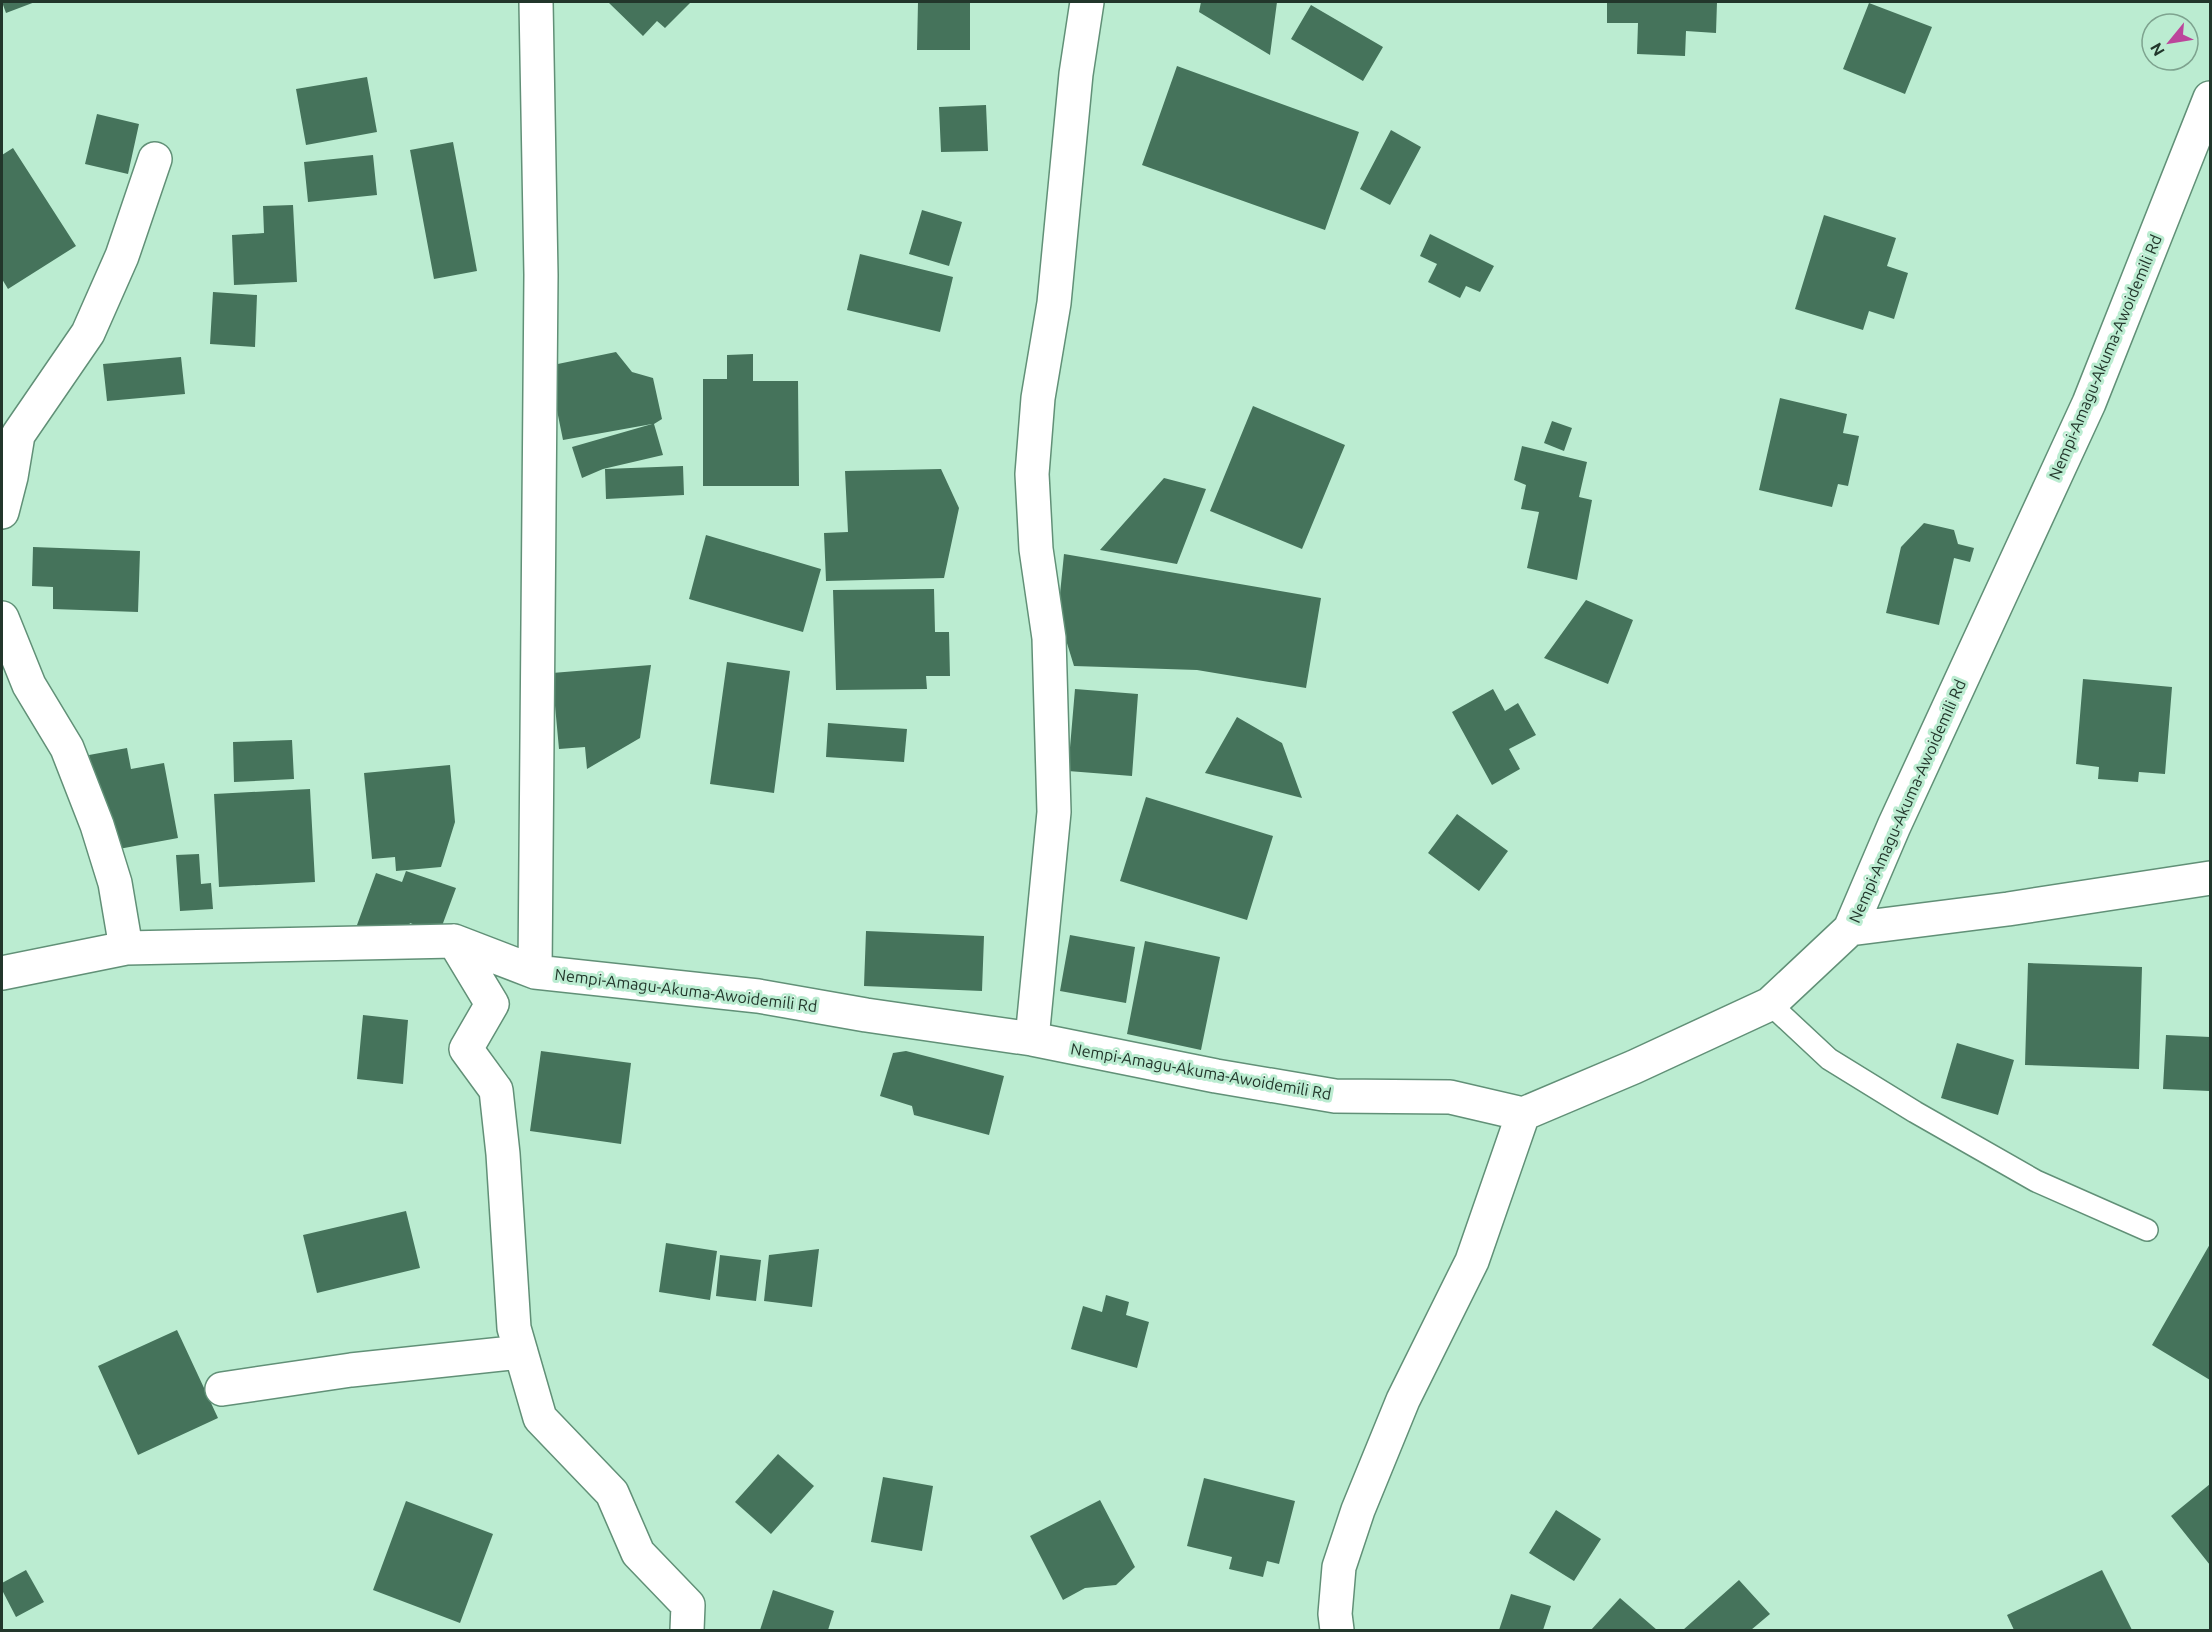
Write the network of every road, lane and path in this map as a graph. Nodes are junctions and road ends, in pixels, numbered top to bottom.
1 (536, 2) edge
2 (1087, 2) edge
3 (2211, 98) edge
4 (155, 159) dead end
5 (2, 512) edge
6 (2, 618) edge
7 (2211, 878) edge
8 (1850, 929) junction
9 (454, 941) junction
10 (126, 948) junction
11 (535, 972) junction
12 (2, 973) edge
13 (1770, 1004) junction
14 (1032, 1039) junction
15 (1523, 1114) junction
16 (2147, 1230) dead end
17 (521, 1352) junction
18 (222, 1389) dead end
19 (687, 1630) edge
20 (1337, 1630) edge

1 - 11 street
2 - 14 street
3 - 8 street, Nempi-Amagu-Akuma-Awoidemili Rd
4 - 5 street
6 - 10 street
7 - 8 street
8 - 13 street, Nempi-Amagu-Akuma-Awoidemili Rd
9 - 10 street, Nempi-Amagu-Akuma-Awoidemili Rd
9 - 11 street, Nempi-Amagu-Akuma-Awoidemili Rd
9 - 17 street
10 - 12 street, Nempi-Amagu-Akuma-Awoidemili Rd
11 - 14 street, Nempi-Amagu-Akuma-Awoidemili Rd
13 - 15 street, Nempi-Amagu-Akuma-Awoidemili Rd
13 - 16 lane
14 - 15 street, Nempi-Amagu-Akuma-Awoidemili Rd
15 - 20 street
17 - 18 street
17 - 19 street

